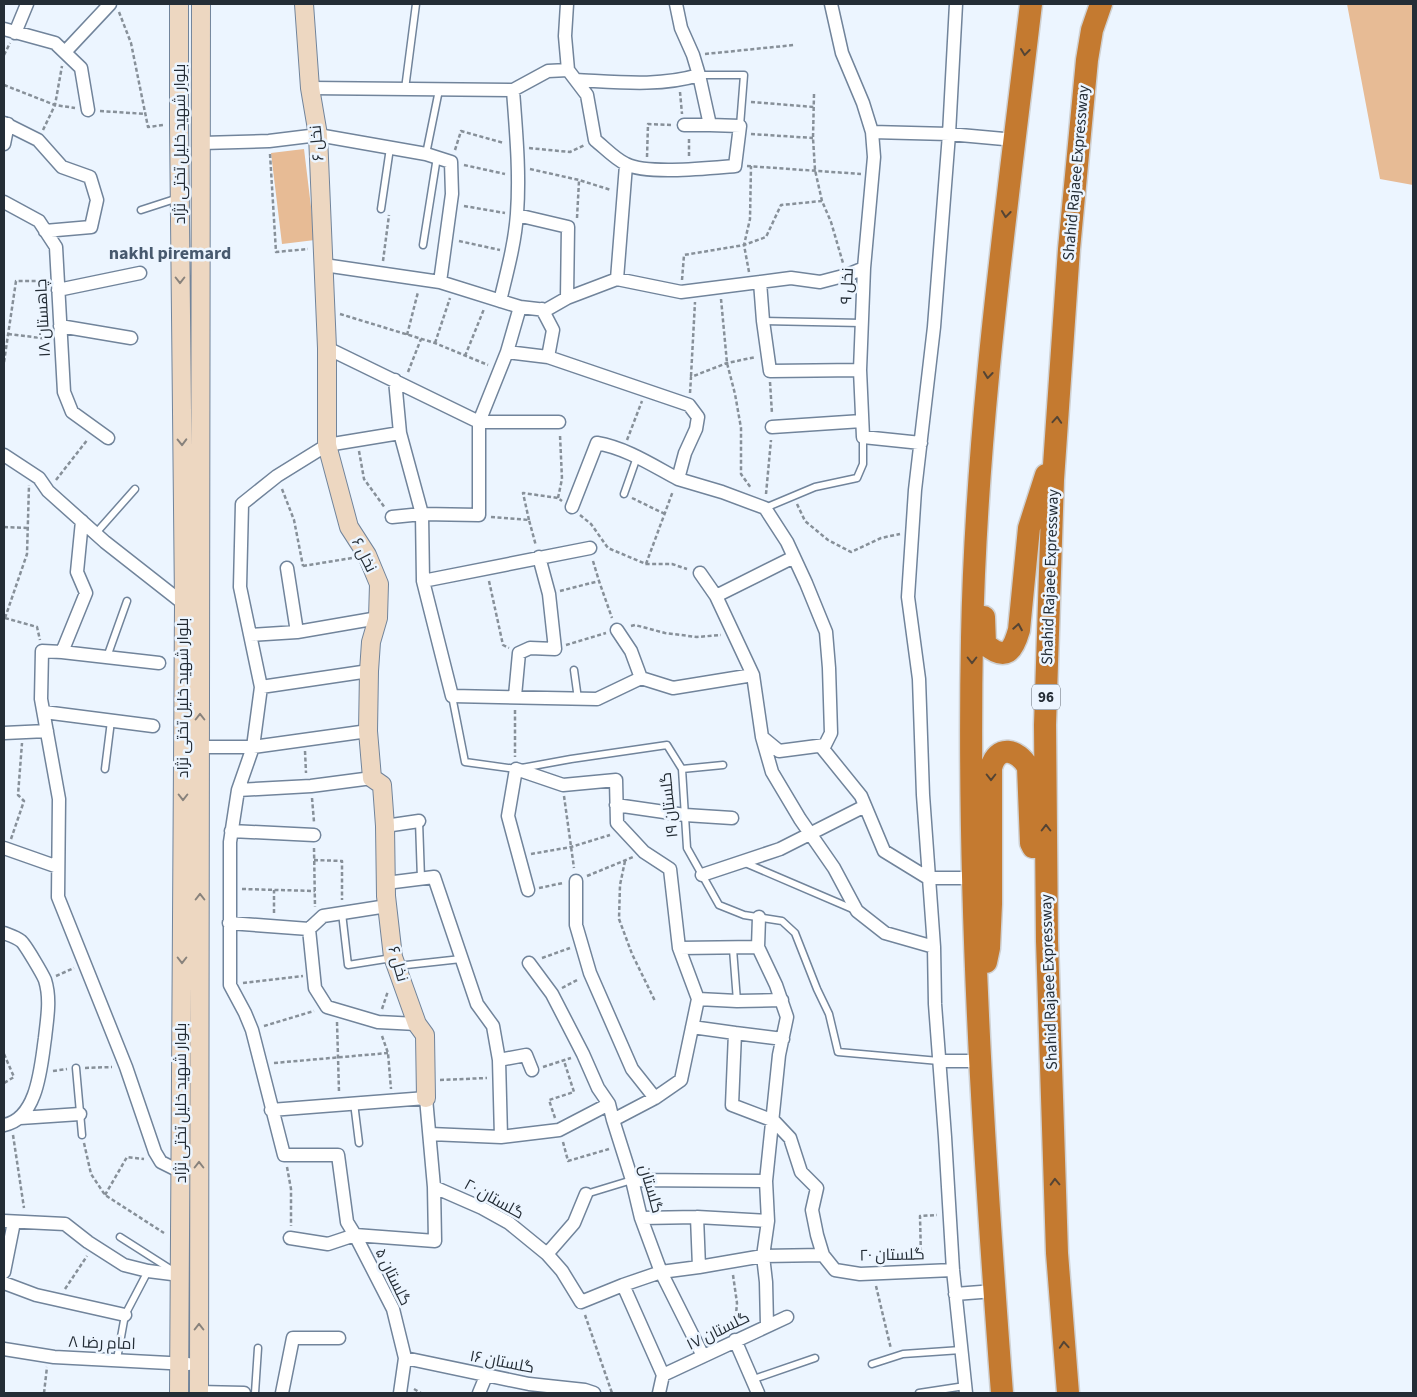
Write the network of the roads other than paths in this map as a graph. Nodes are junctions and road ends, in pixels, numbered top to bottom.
1 (27, 4) edge
2 (180, 4) edge
3 (201, 4) edge
4 (304, 4) edge
5 (416, 4) edge
6 (567, 4) edge
7 (676, 4) edge
8 (831, 4) edge
9 (956, 4) edge
10 (1030, 4) edge
11 (1101, 4) edge
12 (114, 8) edge
13 (10, 31) edge
14 (65, 52) junction
15 (572, 75) junction
16 (700, 75) junction
17 (310, 88) junction
18 (405, 89) junction
19 (439, 90) junction
20 (513, 90) junction
21 (88, 110) dead end
22 (6, 124) edge
23 (686, 125) road end
24 (710, 125) junction
25 (740, 129) junction
26 (872, 132) junction
27 (949, 134) junction
28 (318, 135) junction
29 (1015, 140) junction
30 (202, 143) junction
31 (4, 144) edge
32 (390, 148) junction
33 (432, 155) junction
34 (626, 165) junction
35 (180, 198) junction
36 (4, 202) edge
37 (381, 209) road end
38 (141, 210) dead end
39 (517, 215) junction
40 (45, 231) junction
41 (423, 245) dead end
42 (324, 265) junction
43 (864, 268) junction
44 (140, 273) dead end
45 (617, 279) junction
46 (440, 282) junction
47 (756, 283) junction
48 (58, 285) junction
49 (567, 298) junction
50 (495, 299) junction
51 (520, 307) junction
52 (542, 309) junction
53 (763, 321) junction
54 (862, 323) junction
55 (60, 326) junction
56 (131, 338) dead end
57 (327, 348) junction
58 (507, 352) junction
59 (548, 357) junction
60 (860, 370) junction
61 (399, 382) junction
62 (862, 421) junction
63 (479, 422) junction
64 (559, 422) road end
65 (772, 427) dead end
66 (400, 433) junction
67 (863, 437) junction
68 (108, 438) dead end
69 (921, 443) junction
70 (326, 445) junction
71 (1055, 445) junction
72 (4, 455) edge
73 (638, 457) junction
74 (678, 479) junction
75 (135, 489) dead end
76 (624, 494) road end
77 (572, 507) road end
78 (765, 508) junction
79 (422, 514) junction
80 (392, 517) road end
81 (82, 521) junction
82 (96, 533) junction
83 (977, 544) junction
84 (590, 548) road end
85 (539, 557) junction
86 (794, 557) junction
87 (287, 568) road end
88 (700, 573) road end
89 (423, 581) junction
90 (716, 596) junction
91 (127, 601) dead end
92 (184, 604) junction
93 (378, 618) junction
94 (617, 630) road end
95 (297, 632) junction
96 (250, 635) junction
97 (62, 652) junction
98 (107, 657) junction
99 (159, 663) dead end
100 (574, 670) dead end
101 (369, 671) junction
102 (752, 675) junction
103 (641, 678) junction
104 (261, 687) junction
105 (452, 696) junction
106 (515, 696) junction
107 (578, 699) junction
108 (44, 712) junction
109 (111, 721) junction
110 (153, 726) dead end
111 (47, 731) junction
112 (368, 731) junction
113 (4, 733) edge
114 (762, 737) junction
115 (825, 745) junction
116 (200, 747) junction
117 (252, 747) junction
118 (724, 765) dead end
119 (105, 769) dead end
120 (516, 769) junction
121 (682, 769) junction
122 (372, 778) junction
123 (238, 790) junction
124 (616, 805) junction
125 (865, 806) junction
126 (685, 816) junction
127 (732, 818) dead end
128 (419, 821) joint
129 (384, 826) junction
130 (231, 831) junction
131 (314, 834) road end
132 (811, 834) junction
133 (6, 849) edge
134 (741, 862) junction
135 (58, 867) junction
136 (1046, 872) junction
137 (702, 875) junction
138 (928, 878) junction
139 (972, 878) junction
140 (421, 879) junction
141 (576, 881) road end
142 (386, 883) junction
143 (528, 890) dead end
144 (387, 906) junction
145 (857, 911) junction
146 (342, 913) junction
147 (758, 918) junction
148 (229, 923) junction
149 (312, 926) junction
150 (4, 933) edge
151 (934, 947) junction
152 (679, 948) junction
153 (758, 948) junction
154 (733, 949) junction
155 (461, 959) junction
156 (395, 962) junction
157 (529, 963) road end
158 (698, 999) junction
159 (782, 1000) junction
160 (737, 1001) junction
161 (978, 1002) junction
162 (417, 1024) junction
163 (692, 1027) junction
164 (735, 1033) junction
165 (783, 1039) junction
166 (499, 1060) junction
167 (940, 1061) junction
168 (980, 1062) junction
169 (76, 1068) dead end
170 (532, 1070) road end
171 (426, 1098) junction
172 (654, 1098) junction
173 (354, 1103) junction
174 (610, 1104) junction
175 (271, 1110) junction
176 (80, 1114) junction
177 (613, 1120) junction
178 (774, 1121) junction
179 (12, 1122) edge
180 (82, 1134) road end
181 (430, 1134) junction
182 (500, 1137) junction
183 (358, 1143) dead end
184 (181, 1172) junction
185 (632, 1180) junction
186 (766, 1181) junction
187 (434, 1187) junction
188 (586, 1194) joint
189 (641, 1218) junction
190 (697, 1218) junction
191 (768, 1221) junction
192 (15, 1222) edge
193 (354, 1235) junction
194 (120, 1237) dead end
195 (290, 1238) road end
196 (547, 1254) junction
197 (823, 1255) junction
198 (762, 1256) junction
199 (699, 1267) junction
200 (953, 1270) junction
201 (148, 1271) junction
202 (4, 1272) edge
203 (661, 1272) junction
204 (180, 1275) junction
205 (4, 1283) edge
206 (623, 1286) junction
207 (994, 1291) junction
208 (955, 1294) junction
209 (125, 1315) junction
210 (787, 1317) dead end
211 (767, 1325) junction
212 (339, 1338) dead end
213 (735, 1340) junction
214 (258, 1348) dead end
215 (4, 1349) edge
216 (960, 1350) junction
217 (703, 1356) junction
218 (405, 1358) junction
219 (815, 1358) dead end
220 (117, 1359) junction
221 (179, 1363) junction
222 (199, 1364) junction
223 (872, 1364) dead end
224 (663, 1375) junction
225 (486, 1376) junction
226 (751, 1380) junction
227 (528, 1389) edge
228 (965, 1390) edge
229 (199, 1392) edge
230 (179, 1393) edge
231 (244, 1393) edge
232 (255, 1393) edge
233 (282, 1393) edge
234 (400, 1393) edge
235 (478, 1393) edge
236 (594, 1393) edge
237 (659, 1393) edge
238 (758, 1393) edge
239 (919, 1393) edge
240 (1002, 1393) edge
241 (1068, 1393) edge

1 - 13 street
2 - 35 street, بلوار شهید خلیل تختی نژاد
3 - 30 street, بلوار شهید خلیل تختی نژاد
4 - 17 street, نخل ۶
5 - 18 lane
6 - 15 street
7 - 16 street
8 - 26 street, نخل ۹
9 - 27 street
10 -> 29 highway
71 -> 11 highway, Shahid Rajaee Expressway / 96
12 - 14 street
13 - 14 street
14 - 21 street
15 - 16 street
15 - 20 street
15 - 34 street
16 - 24 street
16 - 25 lane
17 - 18 street
17 - 28 street, نخل ۶
18 - 19 street
19 - 20 street
19 - 33 lane
20 - 39 street
22 - 31 street
22 - 40 street
23 - 24 street
24 - 25 street
25 - 34 street
26 - 27 street
26 - 43 street, نخل ۹
27 - 29 street
27 - 69 street
28 - 30 street
28 - 32 street
28 - 42 street, نخل ۶
29 -> 83 highway
116 -> 30 street, بلوار شهید خلیل تختی نژاد
32 - 33 street
32 - 37 lane
33 - 41 lane
33 - 46 street
34 - 45 street
35 - 38 lane
35 -> 92 street, بلوار شهید خلیل تختی نژاد
36 - 40 street, چاهستان ۱۸
39 - 49 street
39 - 50 street
40 - 48 street, چاهستان ۱۸
42 - 46 street
42 - 57 street, نخل ۶
43 - 47 street
43 - 54 street, نخل ۹
44 - 48 street
45 - 47 street
45 - 49 street
46 - 50 street
47 - 53 street
48 - 55 street, چاهستان ۱۸
49 - 52 street
50 - 51 street
51 - 52 street
51 - 58 street
52 - 59 street
53 - 54 lane
53 - 60 street
54 - 60 street, نخل ۹
55 - 56 street
55 - 68 street, چاهستان ۱۸
57 - 61 street
57 - 70 street, نخل ۶
58 - 59 street
58 - 63 street
59 - 74 street
60 - 62 street, نخل ۹
61 - 63 street
61 - 66 street
62 - 65 street
62 - 67 street, نخل ۹
63 - 64 street
63 - 79 street
66 - 70 street
66 - 79 street
67 - 69 street
67 - 78 lane, نخل ۹
69 - 138 street
70 - 93 street, نخل ۶
70 - 96 street
83 -> 71 highway
136 -> 71 highway, Shahid Rajaee Expressway / 96
72 - 81 street
73 - 74 street
73 - 76 lane
73 - 77 street
74 - 78 street
75 - 82 lane
78 - 86 street
79 - 80 street
79 - 89 street
81 - 82 street
81 - 97 street
82 - 92 street
83 -> 139 highway
84 - 85 street
85 - 89 street
85 - 106 street
86 - 90 street
86 - 115 street
87 - 95 street
88 - 90 street
89 - 105 street
90 - 102 street
91 - 98 lane
92 -> 184 street, بلوار شهید خلیل تختی نژاد
93 - 95 street
93 - 101 street, نخل ۶
94 - 103 street
95 - 96 street
96 - 104 street
97 - 98 street
97 - 108 street
98 - 99 street
100 - 107 lane
101 - 104 street
101 - 112 street, نخل ۶
102 - 103 street
102 - 114 street
103 - 107 street
104 - 117 street
105 - 106 street
105 - 120 lane, گلستان ۱۹
106 - 107 street
108 - 109 street
108 - 111 street
109 - 110 street
109 - 119 lane
111 - 113 street
111 - 135 street
112 - 117 street
112 - 122 street, نخل ۶
114 - 115 street
114 - 132 street
115 - 125 street
116 - 117 street
222 -> 116 street, بلوار شهید خلیل تختی نژاد
117 - 123 street
118 - 121 lane
120 - 121 lane, گلستان ۱۹
120 - 124 street
120 - 143 street
121 - 126 lane, گلستان ۱۹
122 - 123 street
122 - 129 street, نخل ۶
123 - 130 street
124 - 126 street
124 - 152 street
125 - 132 street
125 - 138 street
126 - 127 street
126 - 137 lane, گلستان ۱۹
128 - 129 street
128 - 140 lane
129 - 142 street, نخل ۶
130 - 131 street
130 - 148 street
132 - 134 street
132 - 145 street
133 - 135 street
134 - 137 street
134 - 145 lane
135 - 184 street
136 -> 161 highway
241 -> 136 highway, Shahid Rajaee Expressway / 96
137 - 147 lane, گلستان ۱۹
138 - 139 street
138 - 151 street
139 - 161 highway
140 - 142 street
140 - 155 street
141 - 172 street
142 - 144 street, نخل ۶
144 - 146 street
144 - 156 street, نخل ۶
145 - 151 street
146 - 149 street
146 - 156 lane
147 - 153 street
147 - 167 lane, گلستان ۱۹
148 - 149 street
148 - 175 street
149 - 162 street
150 - 179 street
151 - 167 street
152 - 154 street
152 - 158 street
153 - 154 street
153 - 159 street
154 - 160 lane
155 - 156 lane
155 - 166 street
156 - 162 street, نخل ۶
157 - 174 street
158 - 160 street
158 - 163 street
159 - 160 street
159 - 165 street
161 - 168 highway
162 - 171 street, نخل ۶
163 - 164 street
163 - 172 street
164 - 165 street
164 - 178 street
165 - 178 street
166 - 170 street
166 - 182 street
167 - 168 street
167 - 200 street
168 - 207 highway
169 - 176 lane
171 - 173 street
171 - 181 street
172 - 177 street
173 - 175 street
173 - 183 lane
174 - 177 street, گلستان
174 - 182 street
175 - 193 street, گلستان ۵
176 - 179 street
176 - 180 lane
177 - 185 street, گلستان
178 - 186 street
178 - 197 street
181 - 182 street
181 - 187 street
184 - 204 street, بلوار شهید خلیل تختی نژاد
185 - 186 street
185 - 188 lane
185 - 189 street, گلستان
186 - 191 street
187 - 193 street
187 - 196 street, گلستان ۲۰
188 - 196 street
189 - 190 street
189 - 203 street, گلستان
190 - 191 street
190 - 199 street
191 - 198 street
192 - 201 street
192 - 202 street
193 - 195 street
193 - 218 street, گلستان ۵
194 - 204 lane
196 - 206 street, گلستان ۲۰
197 - 198 street
197 - 200 street, گلستان ۲۰
198 - 199 street
198 - 211 street
199 - 203 street
200 - 208 street
201 - 204 street
201 - 209 lane
203 - 206 street
203 - 217 street, گلستان
204 - 221 street, بلوار شهید خلیل تختی نژاد
205 - 209 street
206 - 224 street
207 - 208 street
207 - 240 highway
208 - 216 street
209 - 220 lane
210 - 211 street, گلستان ۱۷
211 - 213 street, گلستان ۱۷
212 - 233 street
213 - 217 street, گلستان ۱۷
213 - 226 street
214 - 232 lane
215 - 220 street, امام رضا ۸
216 - 223 lane
216 - 228 street
217 - 224 street, گلستان ۱۷
218 - 225 street, گلستان ۱۶
218 - 234 street, گلستان ۵
219 - 226 lane
220 - 221 street, امام رضا ۸
221 - 222 street, امام رضا ۸
221 - 230 street, بلوار شهید خلیل تختی نژاد
222 - 229 street, بلوار شهید خلیل تختی نژاد
224 - 237 street
225 - 227 street, گلستان ۱۶
225 - 235 street
226 - 238 street
227 - 236 street, گلستان ۱۶
228 - 239 lane
229 - 231 street

